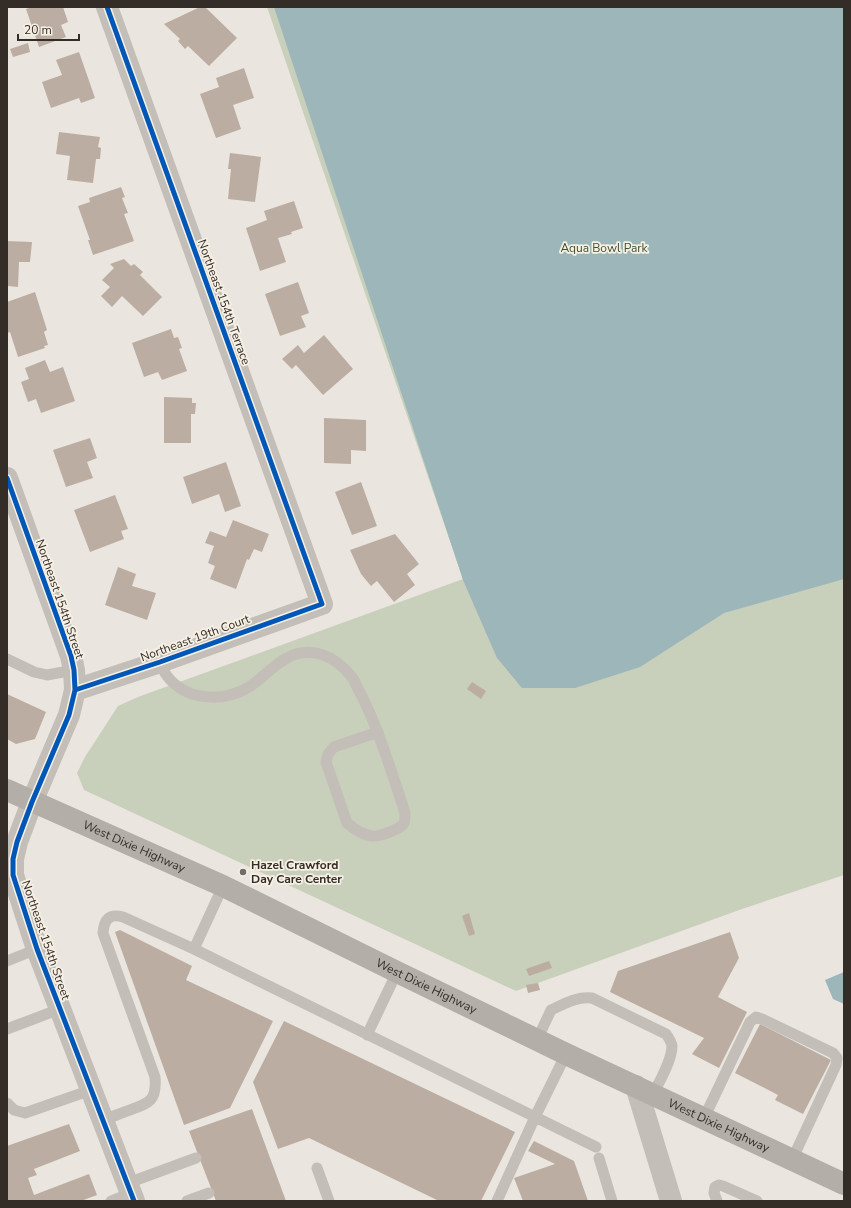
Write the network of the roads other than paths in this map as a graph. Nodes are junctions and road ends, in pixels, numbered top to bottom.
1 (107, 7) edge
2 (7, 478) edge
3 (322, 604) joint
4 (7, 659) edge
5 (160, 662) junction
6 (75, 680) junction
7 (378, 732) junction
8 (7, 790) edge
9 (32, 802) junction
10 (224, 886) junction
11 (12, 888) edge
12 (37, 949) junction
13 (194, 950) junction
14 (7, 961) edge
15 (397, 972) junction
16 (60, 1009) junction
17 (7, 1029) edge
18 (367, 1035) junction
19 (537, 1040) junction
20 (566, 1054) junction
21 (91, 1090) junction
22 (645, 1090) junction
23 (7, 1104) edge
24 (535, 1117) junction
25 (704, 1118) junction
26 (103, 1120) junction
27 (196, 1158) dead end
28 (792, 1160) junction
29 (317, 1168) dead end
30 (844, 1184) edge
31 (131, 1193) edge
32 (209, 1193) dead end
33 (668, 1199) edge
34 (111, 1201) edge
35 (187, 1201) edge
36 (329, 1201) edge
37 (497, 1201) edge
38 (612, 1201) edge
39 (717, 1201) edge
40 (757, 1201) edge

1 - 3 street, Northeast 154th Terrace
2 - 6 street, Northeast 154th Street
3 - 5 street, Northeast 19th Court
4 - 6 lane
5 - 6 street, Northeast 19th Court
5 - 7 lane
6 - 9 street, Northeast 154th Street
7 - 7 lane
8 - 9 main road, West Dixie Highway
9 - 10 main road, West Dixie Highway
9 - 11 street, Northeast 154th Street
10 - 13 lane
10 - 15 main road, West Dixie Highway
11 - 12 street, Northeast 154th Street
12 - 14 lane
12 - 16 street, Northeast 154th Street
13 - 18 lane
13 - 26 lane
15 - 18 lane
15 - 19 main road, West Dixie Highway
16 - 17 lane
16 - 21 street, Northeast 154th Street
18 - 24 lane
19 - 20 main road, West Dixie Highway
19 - 22 lane
20 - 22 main road, West Dixie Highway
20 - 24 lane
21 - 23 lane
21 - 26 street, Northeast 154th Street
22 - 25 main road, West Dixie Highway
22 - 33 street
24 - 37 lane
24 - 38 lane
25 - 28 main road, West Dixie Highway
25 - 28 lane
26 - 31 street, Northeast 154th Street
27 - 31 lane
28 - 30 main road, West Dixie Highway
29 - 36 lane
31 - 34 lane
32 - 35 lane
39 - 40 lane

